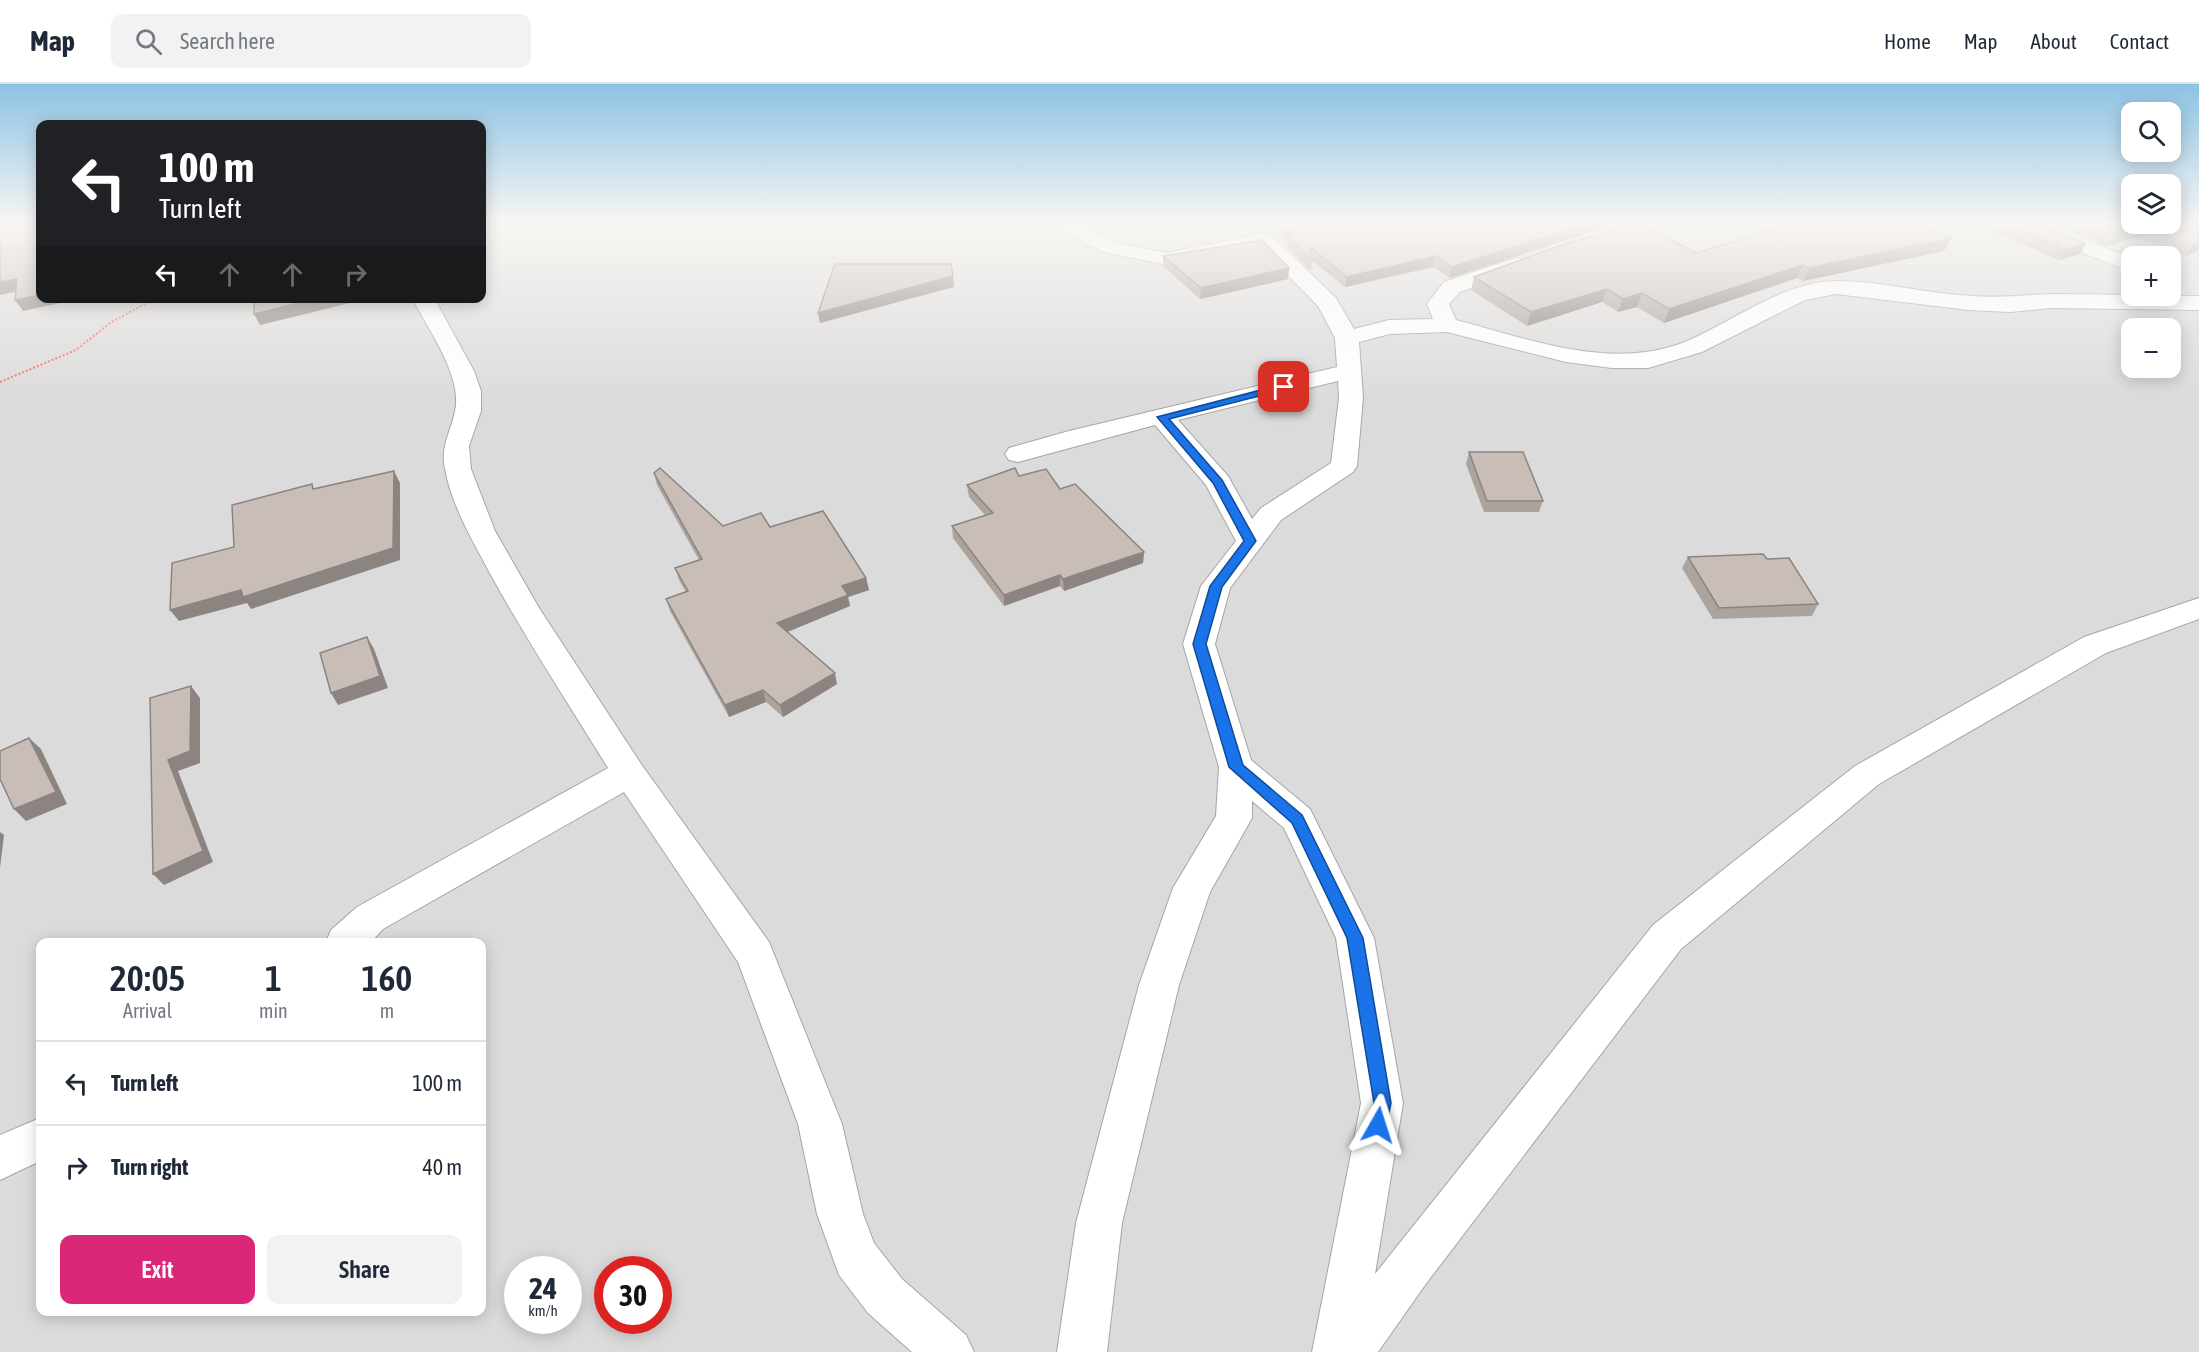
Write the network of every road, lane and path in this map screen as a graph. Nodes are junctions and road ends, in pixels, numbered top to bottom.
1 (1306, 281) edge
2 (1468, 281) edge
3 (2181, 285) edge
4 (2199, 292) edge
5 (146, 303) edge
6 (426, 303) edge
7 (2199, 303) edge
8 (1447, 325) junction
9 (1348, 354) junction
10 (0, 382) edge
11 (1162, 417) junction
12 (1018, 454) dead end
13 (1250, 541) junction
14 (2199, 608) edge
15 (1236, 767) junction
16 (629, 773) junction
17 (349, 938) edge
18 (36, 1141) edge
19 (0, 1158) edge
20 (949, 1352) edge
21 (1082, 1352) edge
22 (1338, 1352) edge
23 (1349, 1352) edge

1 - 9 street
2 - 8 street
3 - 4 street
5 - 10 path
6 - 16 street
7 - 8 street
8 - 9 street
9 - 11 street
9 - 13 street
11 - 12 street
11 - 13 street
13 - 15 street
14 - 23 street
15 - 21 street
15 - 22 street
16 - 17 street
16 - 20 street
18 - 19 street

